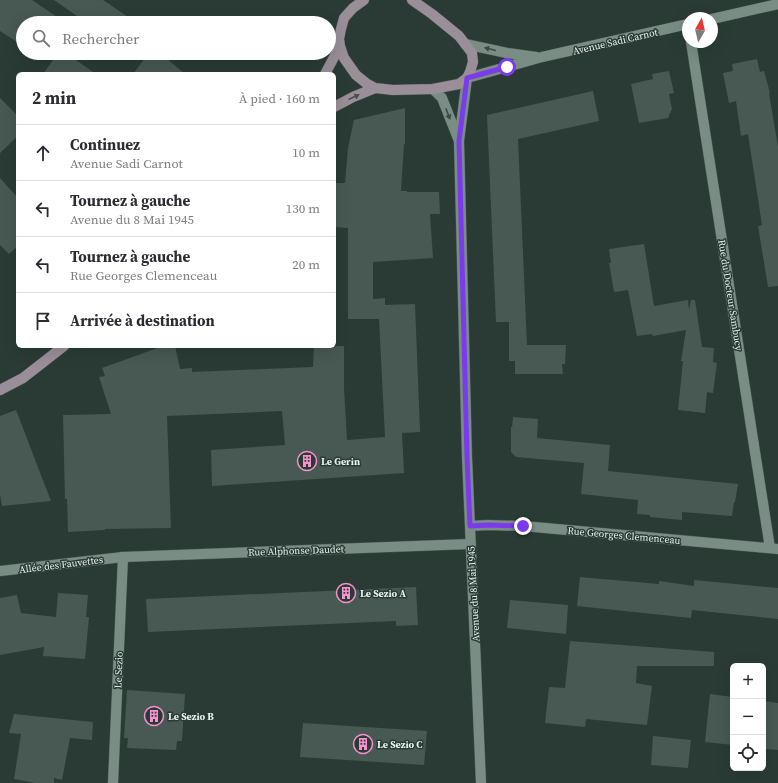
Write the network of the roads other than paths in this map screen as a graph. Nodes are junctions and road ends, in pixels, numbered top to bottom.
1 (363, 0) edge
2 (412, 0) edge
3 (778, 4) edge
4 (718, 18) edge
5 (682, 25) edge
6 (466, 44) junction
7 (340, 46) junction
8 (692, 48) edge
9 (336, 53) edge
10 (542, 57) junction
11 (332, 60) edge
12 (326, 72) edge
13 (467, 78) junction
14 (375, 88) junction
15 (433, 89) junction
16 (336, 106) edge
17 (459, 141) junction
18 (61, 348) edge
19 (0, 390) edge
20 (470, 526) junction
21 (470, 544) junction
22 (774, 549) edge
23 (123, 557) junction
24 (0, 571) edge
25 (113, 783) edge
26 (481, 783) edge

1 - 7 main road
2 - 6 main road
3 - 4 street
5 - 10 street, Avenue Sadi Carnot
10 -> 6 street, Avenue Sadi Carnot
6 - 13 main road
7 - 9 main road
7 - 14 main road
8 - 22 street, Rue du Docteur Sambucy
10 - 13 street, Avenue Sadi Carnot
11 - 12 main road
13 - 15 main road
13 - 17 street, Avenue du 8 Mai 1945
14 - 15 main road
16 -> 14 main road
15 -> 17 street, Avenue du 8 Mai 1945
17 - 20 street, Avenue du 8 Mai 1945
18 - 19 main road
20 - 21 street, Avenue du 8 Mai 1945
20 - 22 street, Rue Georges Clemenceau
21 - 23 street, Rue Alphonse Daudet
21 - 26 street, Avenue du 8 Mai 1945
23 - 24 street, Allée des Fauvettes
23 - 25 street, Le Sezio

